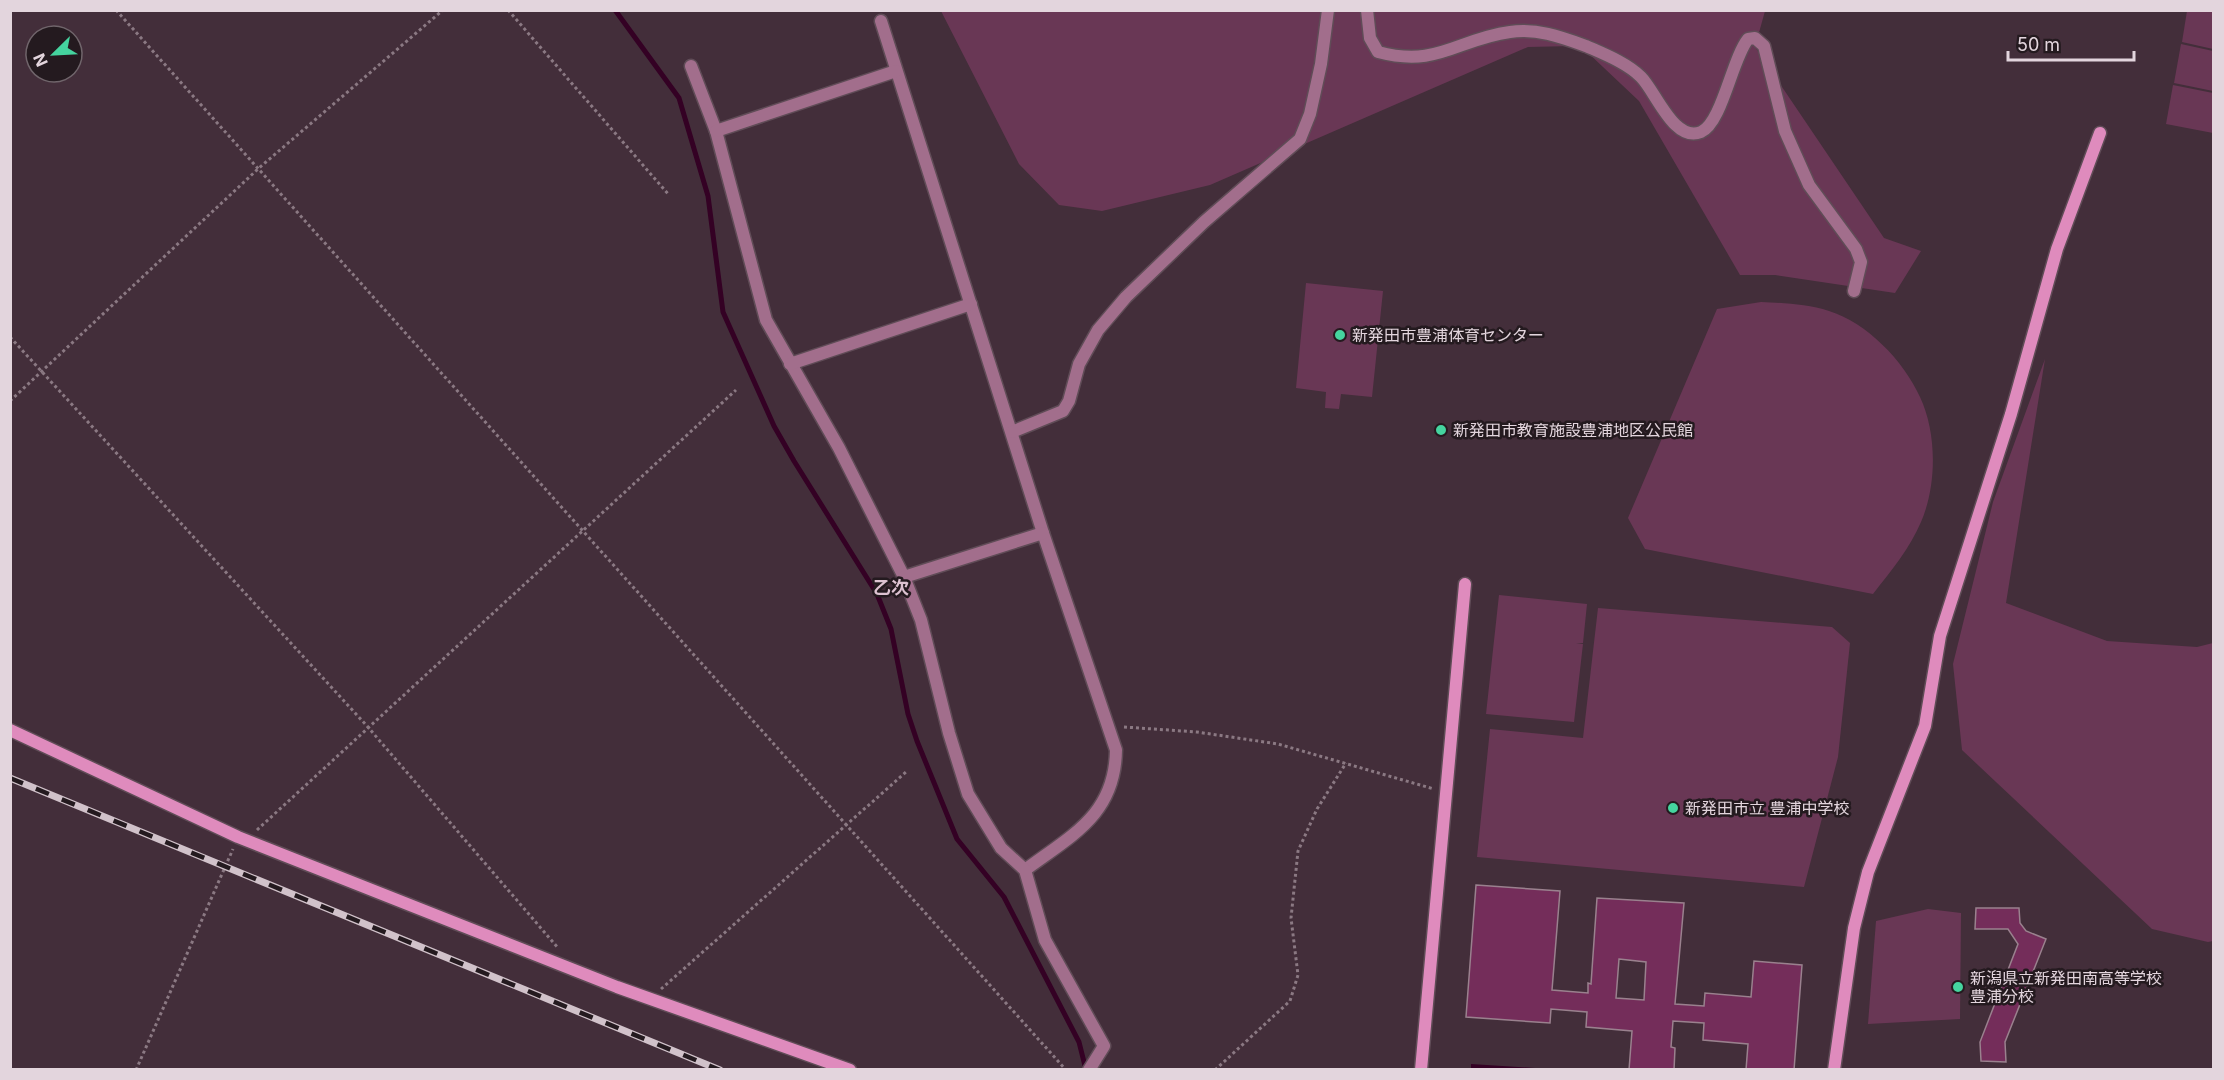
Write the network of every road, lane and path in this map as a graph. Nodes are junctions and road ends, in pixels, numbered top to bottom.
1 (116, 10) edge
2 (443, 10) edge
3 (508, 10) edge
4 (1328, 10) edge
5 (1367, 10) edge
6 (881, 21) dead end
7 (691, 66) dead end
8 (896, 71) junction
9 (716, 131) junction
10 (2100, 133) dead end
11 (259, 168) junction
12 (669, 195) dead end
13 (1854, 291) dead end
14 (971, 304) junction
15 (10, 337) edge
16 (790, 364) junction
17 (44, 372) junction
18 (736, 390) dead end
19 (10, 401) edge
20 (1012, 432) junction
21 (582, 533) junction
22 (1043, 533) junction
23 (903, 577) junction
24 (1465, 584) dead end
25 (368, 726) junction
26 (1108, 726) junction
27 (10, 730) edge
28 (1346, 763) junction
29 (906, 772) dead end
30 (1447, 792) junction
31 (845, 825) junction
32 (242, 838) junction
33 (1025, 870) junction
34 (576, 969) junction
35 (651, 999) junction
36 (136, 1070) edge
37 (850, 1070) edge
38 (1066, 1070) edge
39 (1089, 1070) edge
40 (1215, 1070) edge
41 (1421, 1070) edge
42 (1834, 1070) edge

1 - 11 path
2 - 11 path
3 - 12 path
4 - 20 street
5 - 13 street
6 - 8 street
7 - 9 street
8 - 9 street
8 - 14 street
9 - 16 street
10 - 42 street
11 - 17 path
11 - 21 path
14 - 16 street
14 - 20 street
15 - 17 path
16 - 23 street
17 - 19 path
17 - 25 path
18 - 21 path
20 - 22 street
21 - 25 path
21 - 31 path
22 - 23 street
22 - 26 street
23 - 33 street
24 - 30 street
25 - 32 path
25 - 34 path
26 - 28 path
26 - 33 street
27 - 32 street
28 - 30 path
28 - 40 path
29 - 31 path
30 - 41 street
31 - 35 path
31 - 38 path
32 - 34 street
32 - 36 path
33 - 39 street
34 - 35 street
35 - 37 street

